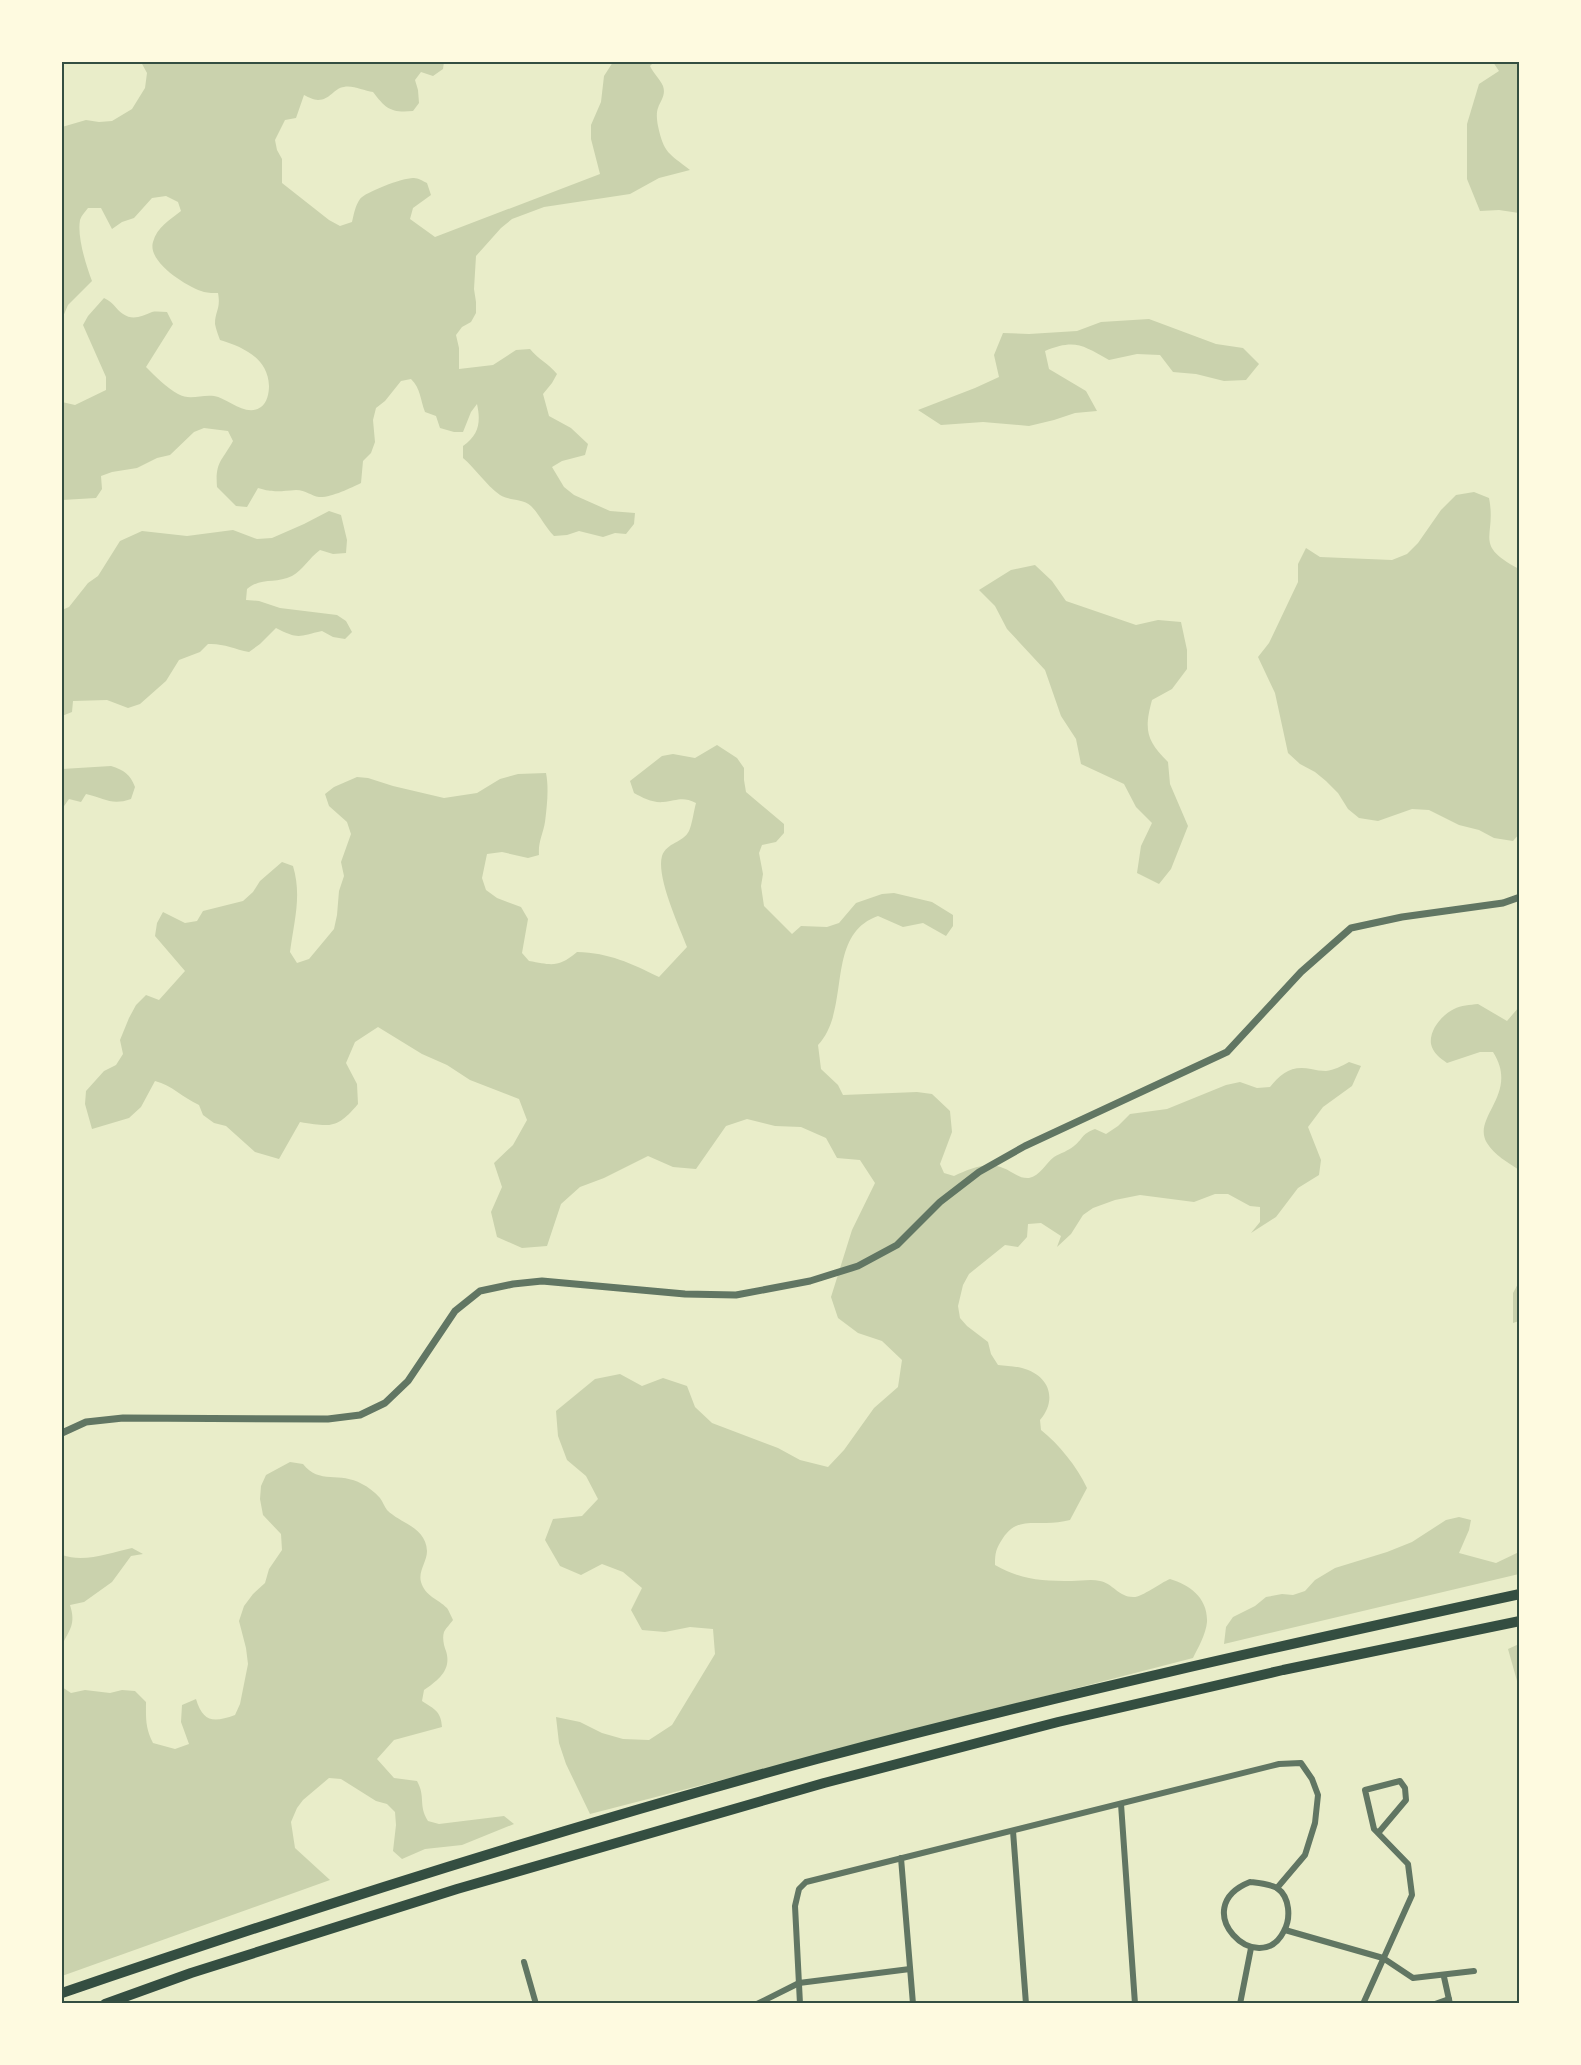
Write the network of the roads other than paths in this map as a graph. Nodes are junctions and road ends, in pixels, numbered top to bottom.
1 (1520, 897) edge
2 (62, 1433) edge
3 (1520, 1594) edge
4 (1520, 1621) edge
5 (1121, 1804) junction
6 (1013, 1831) junction
7 (1379, 1832) junction
8 (901, 1858) junction
9 (1277, 1888) junction
10 (1285, 1930) junction
11 (1251, 1948) junction
12 (1383, 1958) junction
13 (524, 1962) dead end
14 (910, 1969) junction
15 (1474, 1971) dead end
16 (1444, 1977) dead end
17 (799, 1983) junction
18 (62, 1993) edge
19 (1449, 2001) edge
20 (105, 2004) edge
21 (536, 2004) edge
22 (758, 2004) edge
23 (800, 2004) edge
24 (913, 2004) edge
25 (1026, 2004) edge
26 (1135, 2004) edge
27 (1240, 2004) edge
28 (1363, 2004) edge
29 (1435, 2004) edge

1 - 2 street
3 - 18 highway
4 - 20 highway
5 - 6 street
5 - 9 street
5 - 26 street
6 - 8 street
6 - 25 street
7 - 7 street
7 - 12 street
8 - 14 street
8 - 17 street
9 - 10 street
9 - 11 street
10 - 11 street
10 - 12 street
11 - 27 street
12 - 15 street
12 - 28 street
13 - 21 street
14 - 17 street
14 - 24 street
16 - 19 street
17 - 22 street
17 - 23 street
19 - 29 street

